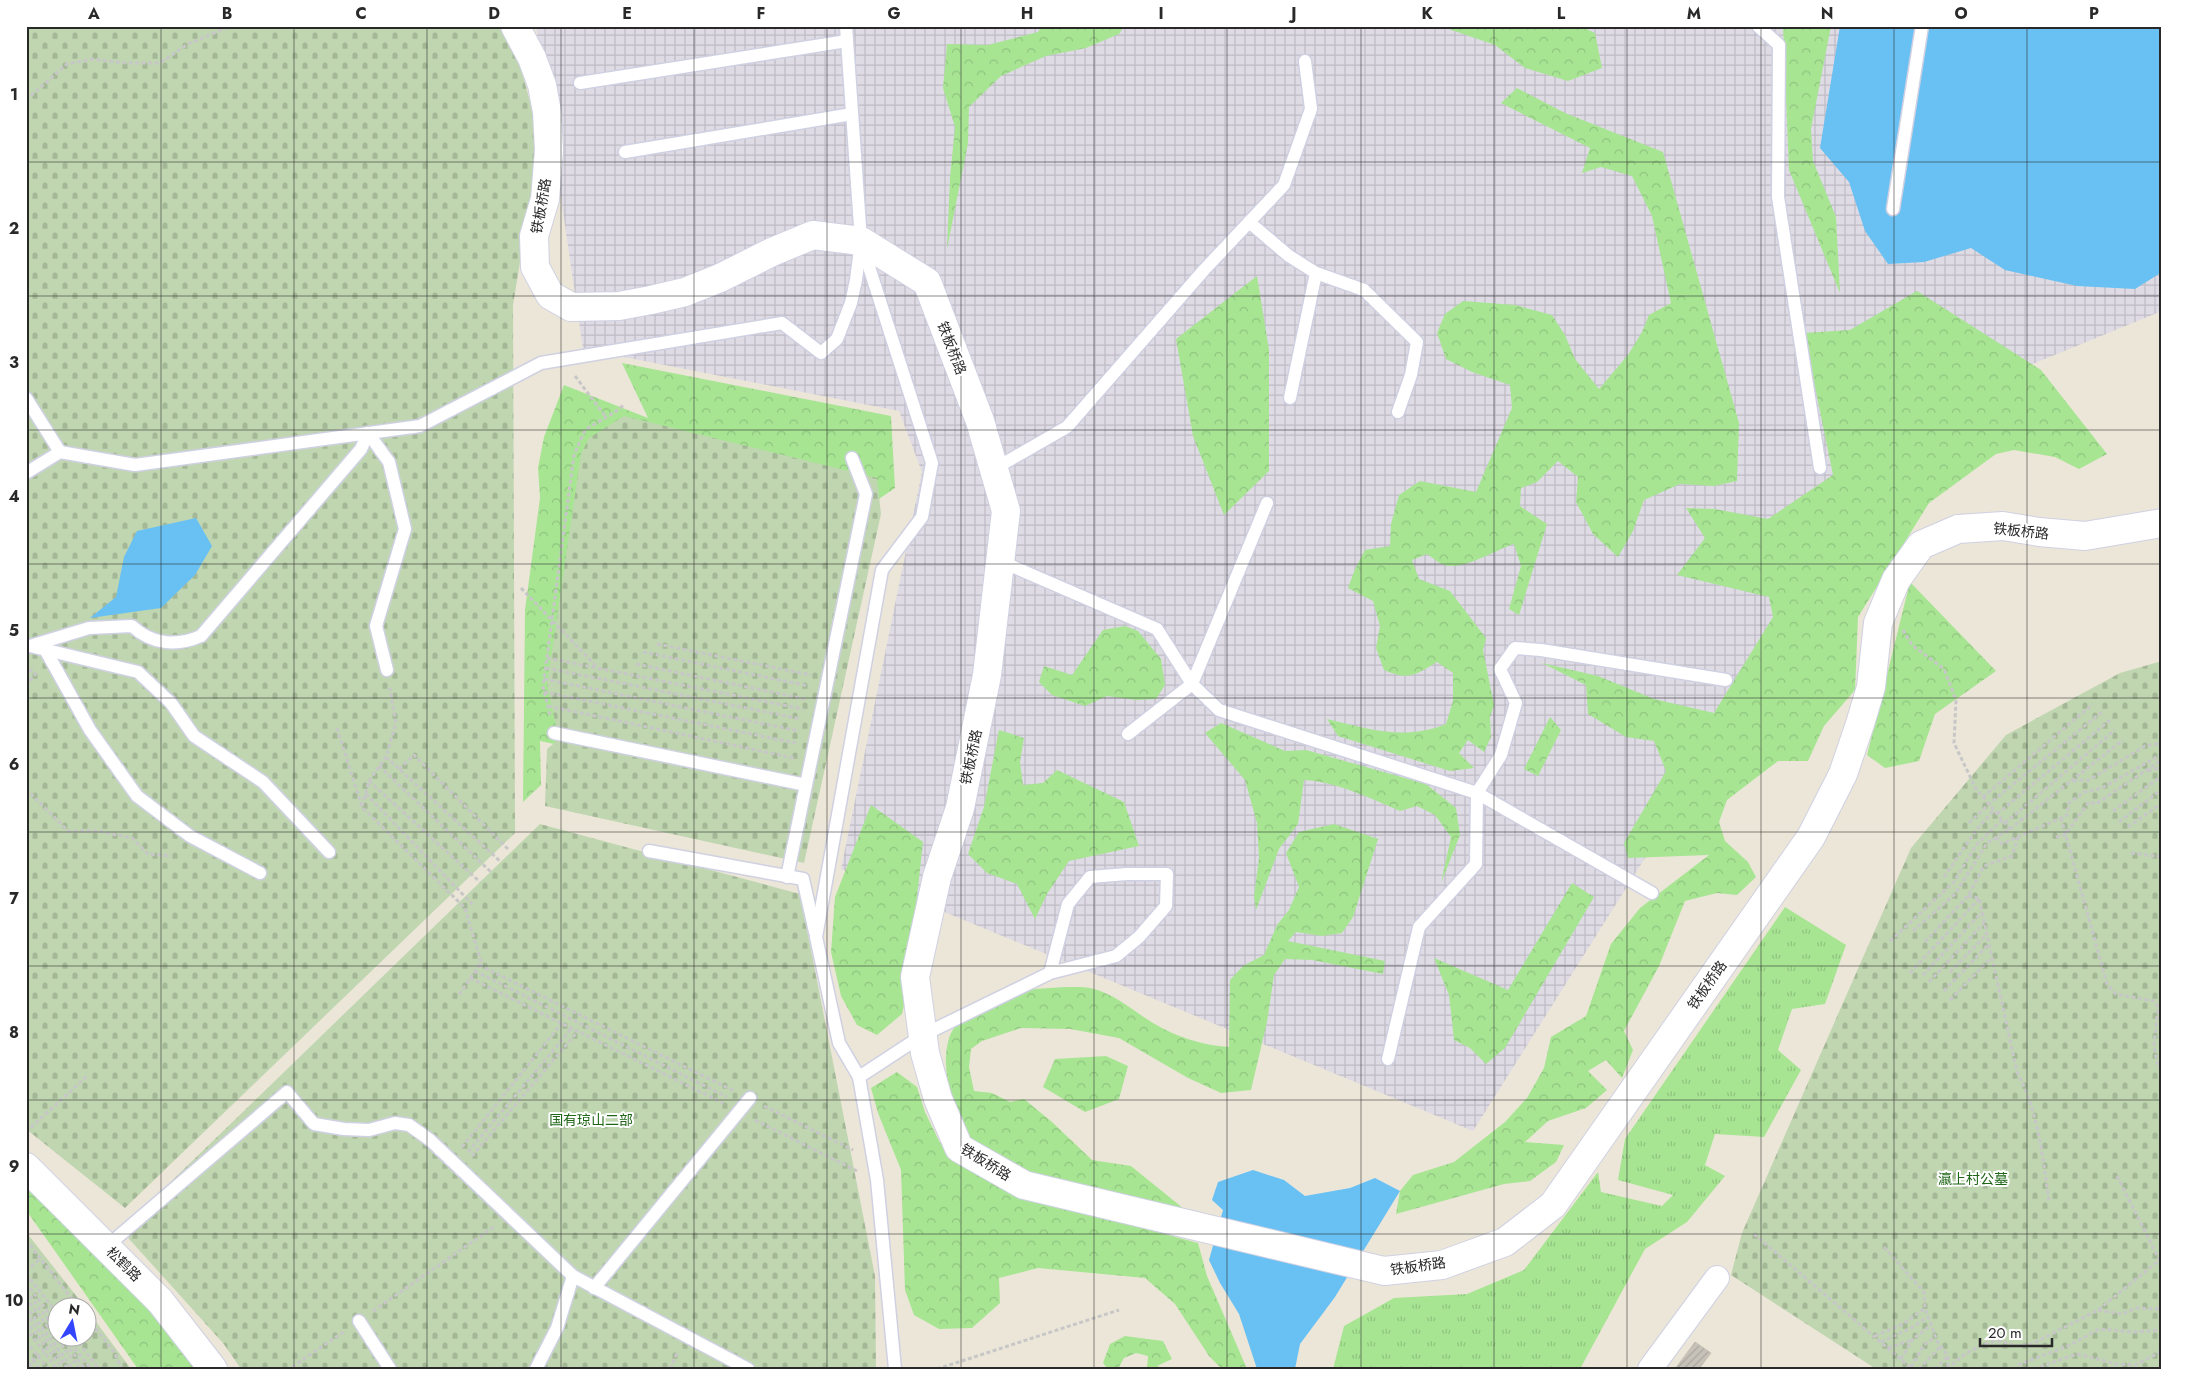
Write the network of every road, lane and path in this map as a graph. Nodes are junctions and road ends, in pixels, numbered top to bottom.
1 (231, 26) edge
2 (515, 26) edge
3 (846, 26) edge
4 (1758, 26) edge
5 (1922, 26) edge
6 (847, 41) junction
7 (1305, 61) dead end
8 (580, 82) dead end
9 (26, 100) edge
10 (852, 114) junction
11 (625, 152) dead end
12 (1893, 209) dead end
13 (1249, 222) junction
14 (861, 241) junction
15 (1316, 272) junction
16 (563, 359) junction
17 (26, 398) edge
18 (1290, 398) dead end
19 (625, 404) dead end
20 (1398, 412) dead end
21 (606, 418) junction
22 (368, 433) junction
23 (60, 452) junction
24 (852, 458) dead end
25 (1820, 468) dead end
26 (994, 469) junction
27 (26, 473) edge
28 (1267, 502) dead end
29 (2162, 523) edge
30 (1000, 561) junction
31 (521, 588) dead end
32 (1882, 614) junction
33 (551, 620) junction
34 (657, 644) dead end
35 (28, 646) edge
36 (46, 651) junction
37 (643, 652) dead end
38 (547, 658) junction
39 (636, 664) dead end
40 (546, 668) junction
41 (598, 668) junction
42 (387, 670) joint
43 (544, 679) junction
44 (1726, 680) dead end
45 (827, 684) junction
46 (1192, 684) junction
47 (544, 692) junction
48 (2093, 704) dead end
49 (548, 706) junction
50 (2102, 711) dead end
51 (2110, 720) dead end
52 (818, 724) junction
53 (337, 728) dead end
54 (2115, 730) dead end
55 (554, 733) joint
56 (1128, 734) dead end
57 (2123, 740) dead end
58 (2162, 743) edge
59 (2162, 754) edge
60 (386, 756) junction
61 (811, 761) junction
62 (2160, 761) dead end
63 (379, 766) junction
64 (2162, 767) edge
65 (399, 769) junction
66 (2145, 772) junction
67 (2162, 776) edge
68 (2072, 781) junction
69 (369, 782) junction
70 (806, 785) junction
71 (26, 789) edge
72 (2162, 789) edge
73 (1477, 793) junction
74 (366, 794) junction
75 (1983, 797) junction
76 (2162, 803) edge
77 (1989, 804) junction
78 (362, 807) junction
79 (1994, 810) junction
80 (2113, 811) dead end
81 (1997, 814) junction
82 (2061, 818) junction
83 (2004, 822) junction
84 (2120, 822) dead end
85 (1969, 823) dead end
86 (2128, 827) dead end
87 (2010, 829) junction
88 (2066, 835) junction
89 (1996, 837) junction
90 (2019, 837) junction
91 (2056, 837) dead end
92 (508, 850) dead end
93 (649, 851) dead end
94 (329, 852) dead end
95 (2131, 853) dead end
96 (171, 856) dead end
97 (2162, 857) edge
98 (501, 862) dead end
99 (260, 872) dead end
100 (491, 872) dead end
101 (787, 876) junction
102 (1944, 877) dead end
103 (480, 882) dead end
104 (1652, 893) dead end
105 (1968, 896) junction
106 (1979, 898) junction
107 (474, 906) dead end
108 (1982, 911) junction
109 (1984, 923) junction
110 (1914, 931) dead end
111 (1986, 935) junction
112 (816, 936) junction
113 (1890, 941) dead end
114 (1925, 942) dead end
115 (1989, 944) junction
116 (1991, 957) junction
117 (479, 965) junction
118 (475, 971) junction
119 (1950, 972) dead end
120 (1050, 973) junction
121 (1910, 973) dead end
122 (1923, 975) dead end
123 (470, 978) junction
124 (1929, 982) dead end
125 (1944, 991) dead end
126 (458, 995) dead end
127 (1950, 1000) dead end
128 (562, 1023) junction
129 (572, 1028) junction
130 (578, 1031) junction
131 (923, 1035) junction
132 (1388, 1060) dead end
133 (2162, 1068) edge
134 (87, 1076) dead end
135 (860, 1077) junction
136 (744, 1105) junction
137 (26, 1132) edge
138 (873, 1160) junction
139 (456, 1165) junction
140 (26, 1168) edge
141 (2117, 1176) dead end
142 (877, 1180) junction
143 (2049, 1201) dead end
144 (510, 1216) junction
145 (1754, 1234) dead end
146 (26, 1240) edge
147 (106, 1247) junction
148 (1884, 1247) dead end
149 (41, 1258) junction
150 (2161, 1258) edge
151 (2162, 1265) edge
152 (26, 1272) edge
153 (572, 1276) junction
154 (1717, 1278) dead end
155 (26, 1283) edge
156 (594, 1288) junction
157 (26, 1290) edge
158 (26, 1298) edge
159 (71, 1298) edge
160 (48, 1301) edge
161 (26, 1306) edge
162 (1925, 1308) junction
163 (2162, 1309) edge
164 (1119, 1310) dead end
165 (2098, 1310) junction
166 (48, 1312) edge
167 (26, 1313) edge
168 (1928, 1317) junction
169 (48, 1319) edge
170 (26, 1321) edge
171 (359, 1321) junction
172 (48, 1322) edge
173 (1931, 1325) junction
174 (26, 1328) edge
175 (2162, 1330) edge
176 (98, 1332) edge
177 (1874, 1336) junction
178 (1936, 1336) junction
179 (1912, 1340) junction
180 (26, 1341) edge
181 (1881, 1342) junction
182 (48, 1346) edge
183 (48, 1346) edge
184 (1941, 1346) junction
185 (48, 1347) edge
186 (48, 1347) edge
187 (49, 1348) junction
188 (68, 1348) edge
189 (70, 1348) edge
190 (72, 1348) edge
191 (83, 1348) edge
192 (1888, 1348) junction
193 (2162, 1351) edge
194 (38, 1356) junction
195 (1948, 1356) junction
196 (1901, 1359) junction
197 (33, 1360) junction
198 (2117, 1364) junction
199 (2018, 1365) dead end
200 (27, 1366) edge
201 (292, 1367) dead end
202 (1912, 1368) edge
203 (1947, 1368) edge
204 (34, 1369) edge
205 (40, 1369) edge
206 (48, 1369) edge
207 (57, 1369) edge
208 (63, 1369) edge
209 (68, 1369) edge
210 (73, 1369) edge
211 (80, 1369) edge
212 (85, 1369) edge
213 (91, 1369) edge
214 (99, 1369) edge
215 (122, 1369) edge
216 (213, 1369) edge
217 (390, 1369) edge
218 (536, 1369) edge
219 (748, 1369) edge
220 (895, 1369) edge
221 (937, 1369) edge
222 (1650, 1369) edge
223 (1919, 1369) edge
224 (1935, 1369) edge
225 (2034, 1369) edge
226 (2109, 1369) edge

1 - 9 path
2 - 14 street, 铁板桥路
3 - 6 lane
4 - 25 lane
5 - 12 lane
6 - 8 lane
6 - 10 lane
7 - 13 lane
10 - 11 lane
10 - 14 lane
13 - 15 lane
13 - 26 lane
14 - 16 lane
14 - 26 street, 铁板桥路
14 - 112 lane
15 - 18 lane
15 - 20 lane
16 - 21 path
16 - 22 lane
17 - 23 lane
19 - 21 path
21 - 33 path
22 - 23 lane
22 - 35 lane
22 - 42 lane
23 - 27 lane
24 - 45 lane
26 - 30 street, 铁板桥路
28 - 46 lane
29 - 32 street, 铁板桥路
30 - 46 lane
30 - 131 street, 铁板桥路
31 - 33 path
32 - 75 path
32 - 131 street, 铁板桥路
33 - 38 path
33 - 41 path
34 - 45 path
35 - 36 lane
36 - 94 lane
36 - 99 lane
37 - 45 path
38 - 40 path
38 - 41 path
39 - 52 path
40 - 43 path
40 - 52 path
41 - 52 path
42 - 60 path
43 - 47 path
43 - 52 path
44 - 73 lane
45 - 52 lane
46 - 56 lane
46 - 73 lane
47 - 49 path
47 - 52 path
48 - 75 path
49 - 55 path
49 - 61 path
50 - 77 path
51 - 81 path
52 - 61 lane
53 - 78 path
54 - 83 path
55 - 70 lane
57 - 68 path
58 - 68 path
59 - 82 path
60 - 63 path
60 - 65 path
61 - 70 lane
62 - 66 path
63 - 69 path
63 - 100 path
64 - 66 path
65 - 92 path
65 - 98 path
66 - 88 path
67 - 80 path
68 - 87 path
69 - 74 path
69 - 103 path
70 - 101 lane
71 - 96 path
72 - 84 path
73 - 104 lane
73 - 132 lane
74 - 78 path
74 - 107 path
75 - 77 path
76 - 86 path
77 - 79 path
77 - 85 path
78 - 117 path
79 - 81 path
79 - 102 path
81 - 83 path
82 - 88 path
82 - 90 path
83 - 87 path
83 - 113 path
87 - 89 path
88 - 91 path
88 - 133 path
89 - 90 path
89 - 110 path
90 - 105 path
93 - 101 lane
95 - 97 path
101 - 112 lane
105 - 106 path
105 - 114 path
106 - 108 path
106 - 121 path
108 - 109 path
108 - 122 path
109 - 111 path
109 - 124 path
111 - 115 path
111 - 119 path
112 - 135 lane
115 - 116 path
115 - 125 path
116 - 127 path
116 - 143 path
117 - 118 path
117 - 136 path
118 - 123 path
118 - 136 path
120 - 120 lane
120 - 131 lane
123 - 126 path
123 - 128 path
128 - 129 path
128 - 139 path
129 - 130 path
129 - 139 path
130 - 136 path
130 - 139 path
131 - 135 lane
134 - 137 path
135 - 138 lane
136 - 138 path
136 - 142 path
136 - 156 lane
138 - 142 lane
139 - 144 lane
139 - 147 lane
140 - 147 street, 松鹤路
141 - 150 path
142 - 220 lane
144 - 153 lane
144 - 171 path
145 - 177 path
146 - 149 path
147 - 216 street, 松鹤路
148 - 162 path
149 - 152 path
149 - 159 path
150 - 151 path
150 - 165 path
152 - 160 path
153 - 156 lane
153 - 218 lane
154 - 222 street
155 - 166 path
156 - 219 lane
157 - 169 path
158 - 172 path
161 - 182 path
162 - 168 path
162 - 177 path
163 - 165 path
164 - 221 path
165 - 203 path
167 - 183 path
168 - 173 path
168 - 181 path
170 - 185 path
171 - 201 path
171 - 217 lane
173 - 178 path
173 - 179 path
174 - 186 path
175 - 199 path
176 - 215 path
177 - 181 path
178 - 184 path
178 - 202 path
179 - 192 path
179 - 196 path
180 - 194 path
181 - 192 path
184 - 195 path
184 - 223 path
187 - 194 path
187 - 207 path
187 - 208 path
187 - 209 path
187 - 210 path
188 - 211 path
189 - 212 path
190 - 213 path
191 - 214 path
192 - 196 path
193 - 198 path
194 - 197 path
194 - 206 path
195 - 203 path
195 - 224 path
196 - 202 path
197 - 200 path
197 - 205 path
198 - 225 path
198 - 226 path
200 - 204 path

